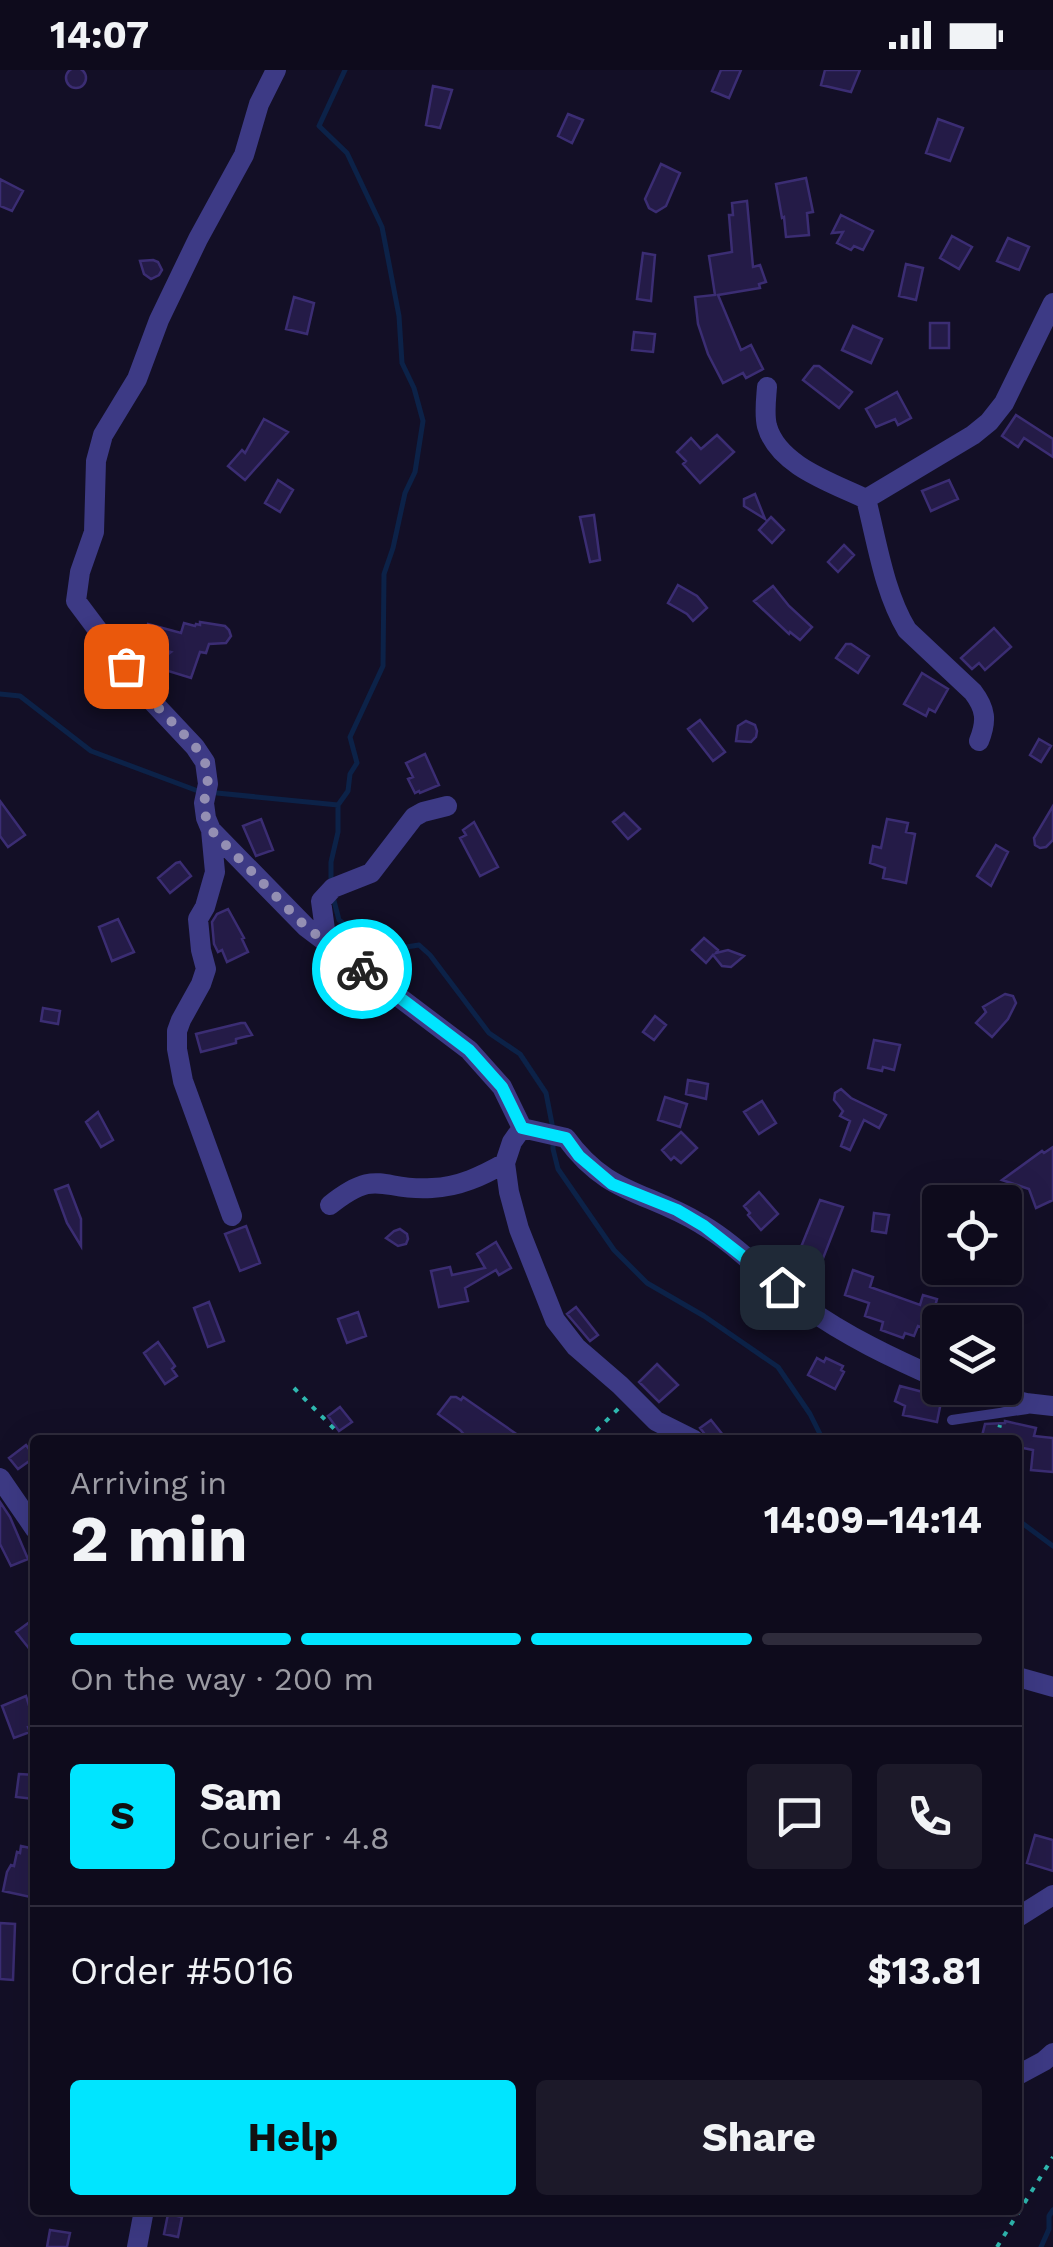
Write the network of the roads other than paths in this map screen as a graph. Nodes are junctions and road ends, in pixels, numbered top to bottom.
1 (276, 70) edge
2 (1053, 303) edge
3 (767, 387) dead end
4 (866, 499) junction
5 (979, 741) dead end
6 (448, 806) dead end
7 (211, 830) junction
8 (327, 944) junction
9 (522, 1128) junction
10 (506, 1163) junction
11 (330, 1205) dead end
12 (232, 1216) dead end
13 (922, 1371) edge
14 (1022, 1402) edge
15 (1053, 1406) edge
16 (952, 1420) dead end
17 (684, 1435) edge
18 (0, 1478) edge
19 (30, 1523) edge
20 (1022, 1678) edge
21 (1053, 1687) edge
22 (1053, 1896) edge
23 (1022, 1915) edge
24 (1053, 2053) edge
25 (1022, 2073) edge
26 (143, 2215) edge
27 (137, 2247) edge

1 - 7 street
2 - 4 street
3 - 4 street
4 - 5 street
6 - 8 street
7 - 8 street
7 - 12 street
8 - 9 street
9 - 10 street
9 - 13 street
10 - 11 street
10 - 17 street
14 - 15 street
15 - 16 lane
18 - 19 street
20 - 21 street
22 - 23 street
24 - 25 street
26 - 27 street

